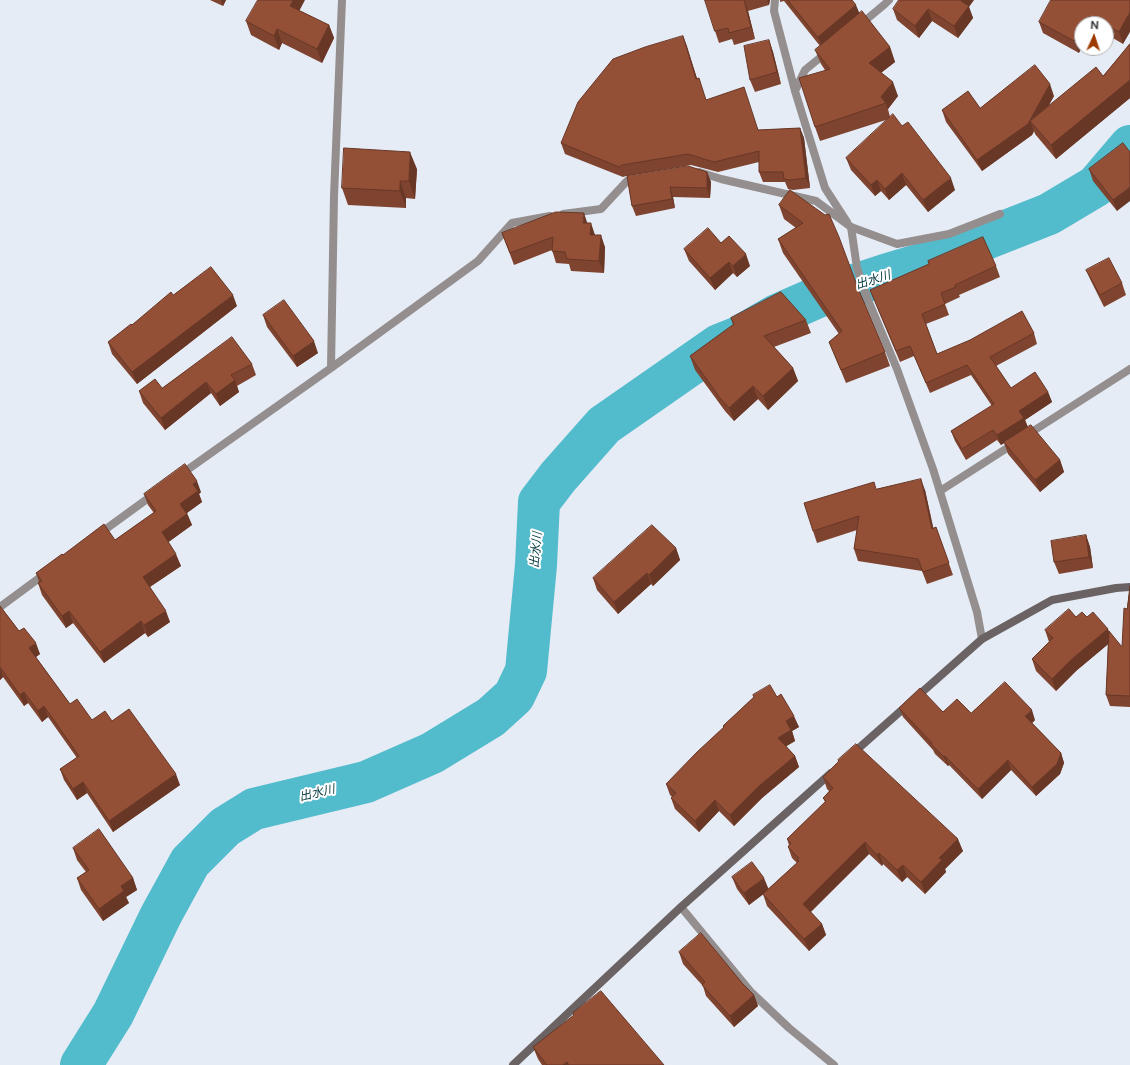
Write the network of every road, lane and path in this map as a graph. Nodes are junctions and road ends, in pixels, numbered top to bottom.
1 (342, 0) edge
2 (775, 0) edge
3 (889, 0) edge
4 (855, 30) edge
5 (836, 44) edge
6 (794, 91) junction
7 (692, 170) edge
8 (649, 177) edge
9 (1000, 214) dead end
10 (851, 227) junction
11 (331, 368) junction
12 (1130, 369) edge
13 (172, 481) edge
14 (160, 490) edge
15 (940, 491) junction
16 (96, 537) edge
17 (51, 570) edge
18 (1130, 587) edge
19 (0, 607) edge
20 (982, 639) junction
21 (681, 907) junction
22 (513, 1065) edge
23 (834, 1065) edge

1 - 11 street
2 - 6 street
3 - 4 street
5 - 6 street
6 - 10 street
7 - 10 street
8 - 11 street
9 - 10 street
10 - 15 street
11 - 13 street
12 - 15 street
14 - 16 street
15 - 20 street
17 - 19 street
18 - 20 street
20 - 21 street
21 - 22 street
21 - 23 street

